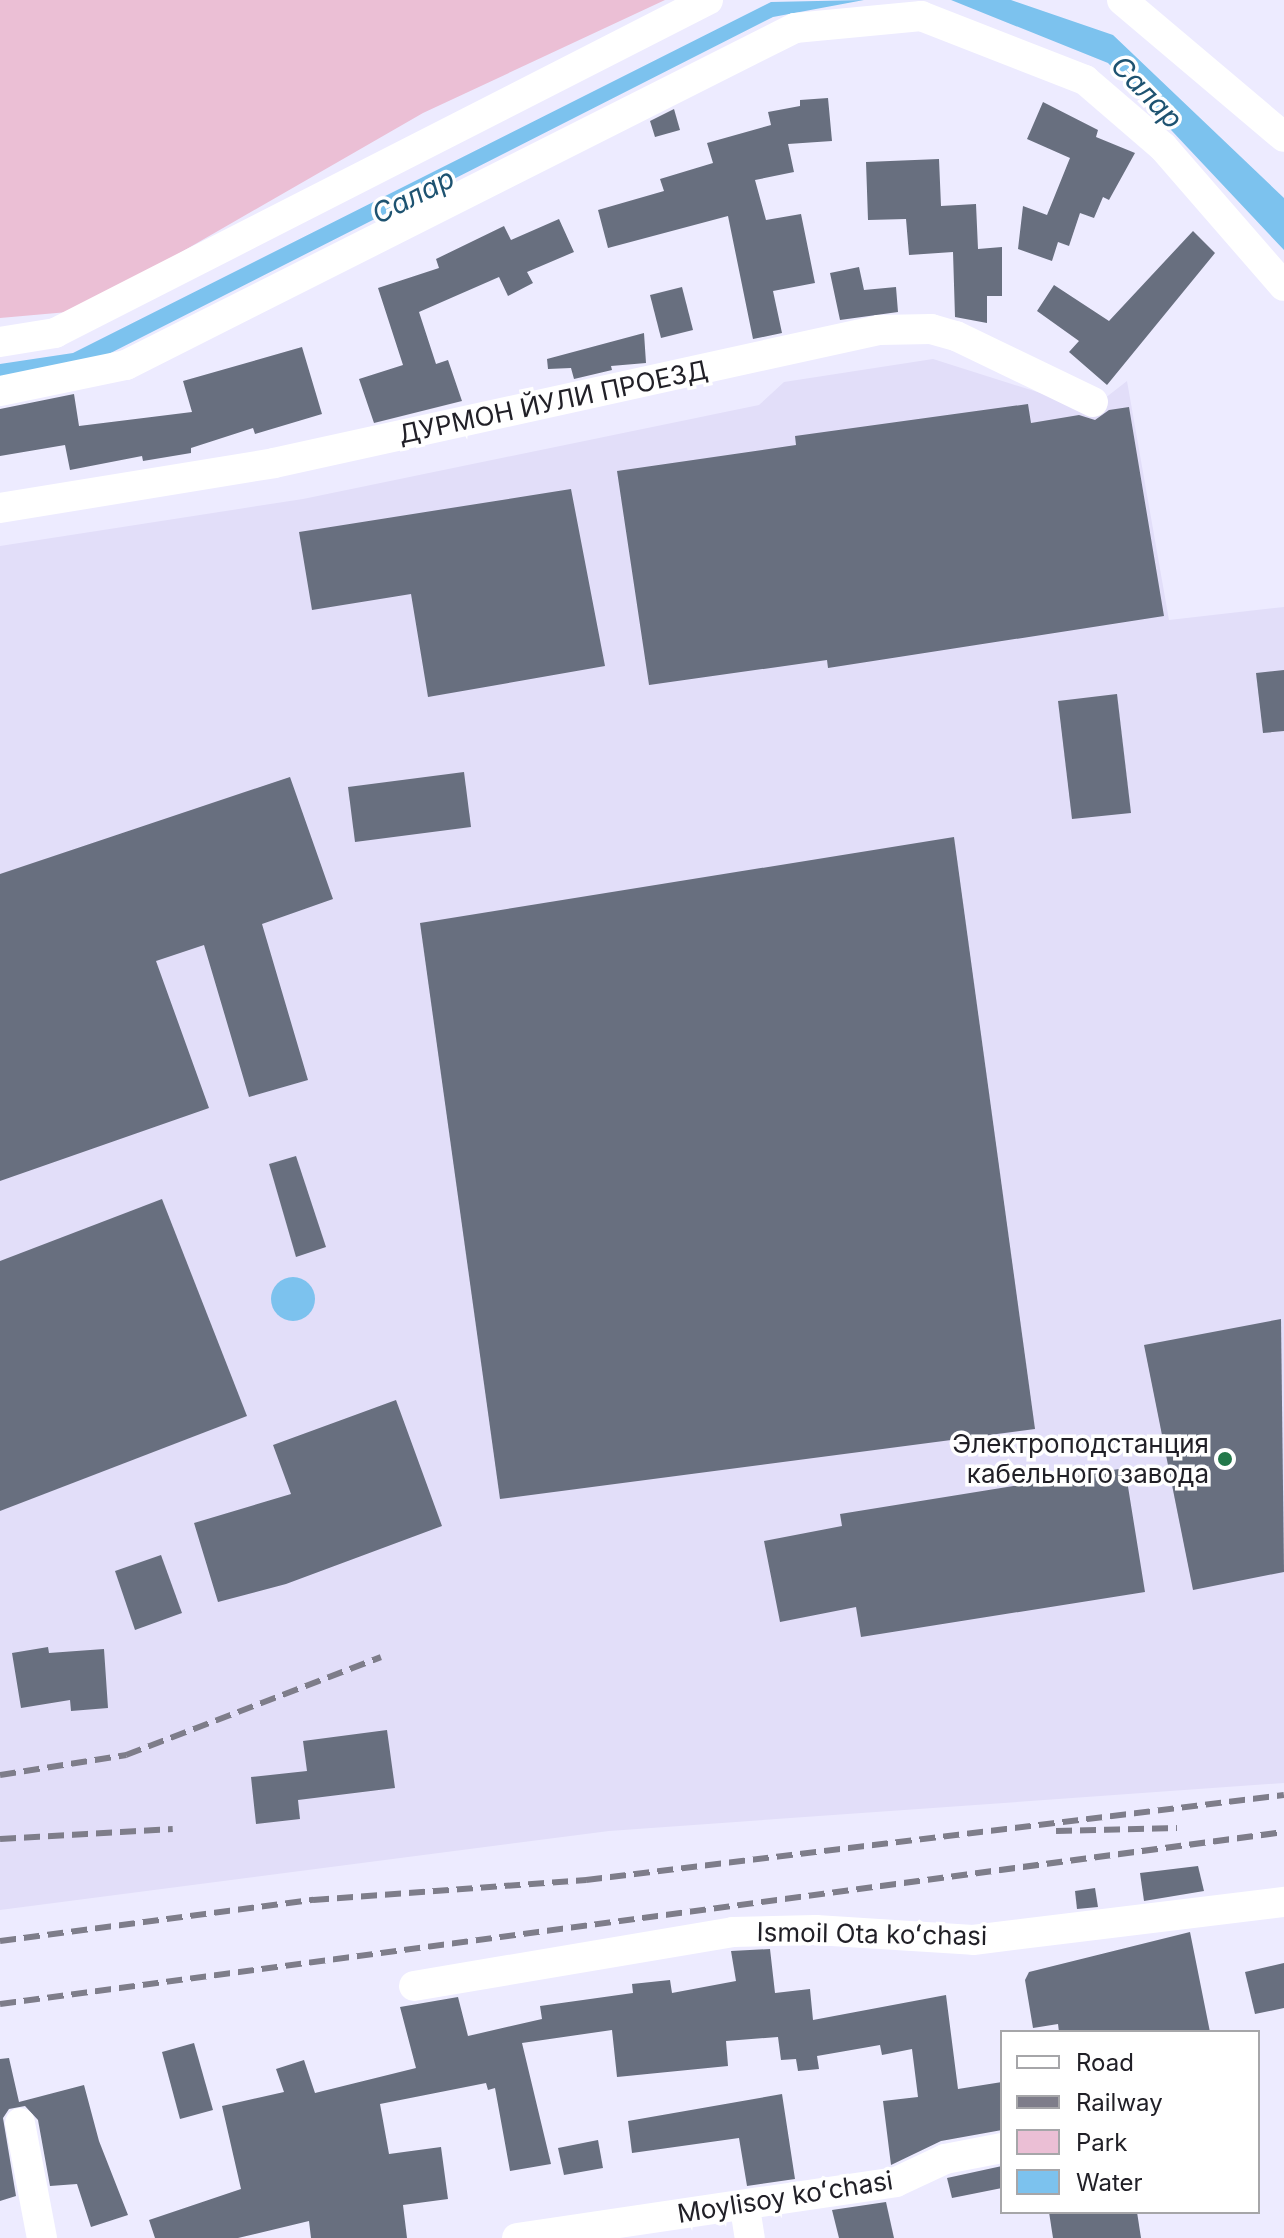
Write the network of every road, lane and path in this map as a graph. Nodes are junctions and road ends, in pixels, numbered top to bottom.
1 (708, 0) edge
2 (1122, 0) edge
3 (1284, 137) edge
4 (1284, 286) edge
5 (0, 342) edge
6 (0, 391) edge
7 (1093, 402) dead end
8 (0, 508) edge
9 (1284, 1902) edge
10 (414, 1986) dead end
11 (20, 2123) dead end
12 (1000, 2148) edge
13 (745, 2208) junction
14 (42, 2238) edge
15 (517, 2238) edge
16 (750, 2238) edge

1 - 5 street
2 - 3 street
4 - 6 street
7 - 8 street, ДУРМОН ЙУЛИ ПРОЕЗД
9 - 10 street, Ismoil Ota koʻchasi
11 - 14 street
12 - 13 street, Moylisoy koʻchasi
13 - 15 street, Moylisoy koʻchasi
13 - 16 street

